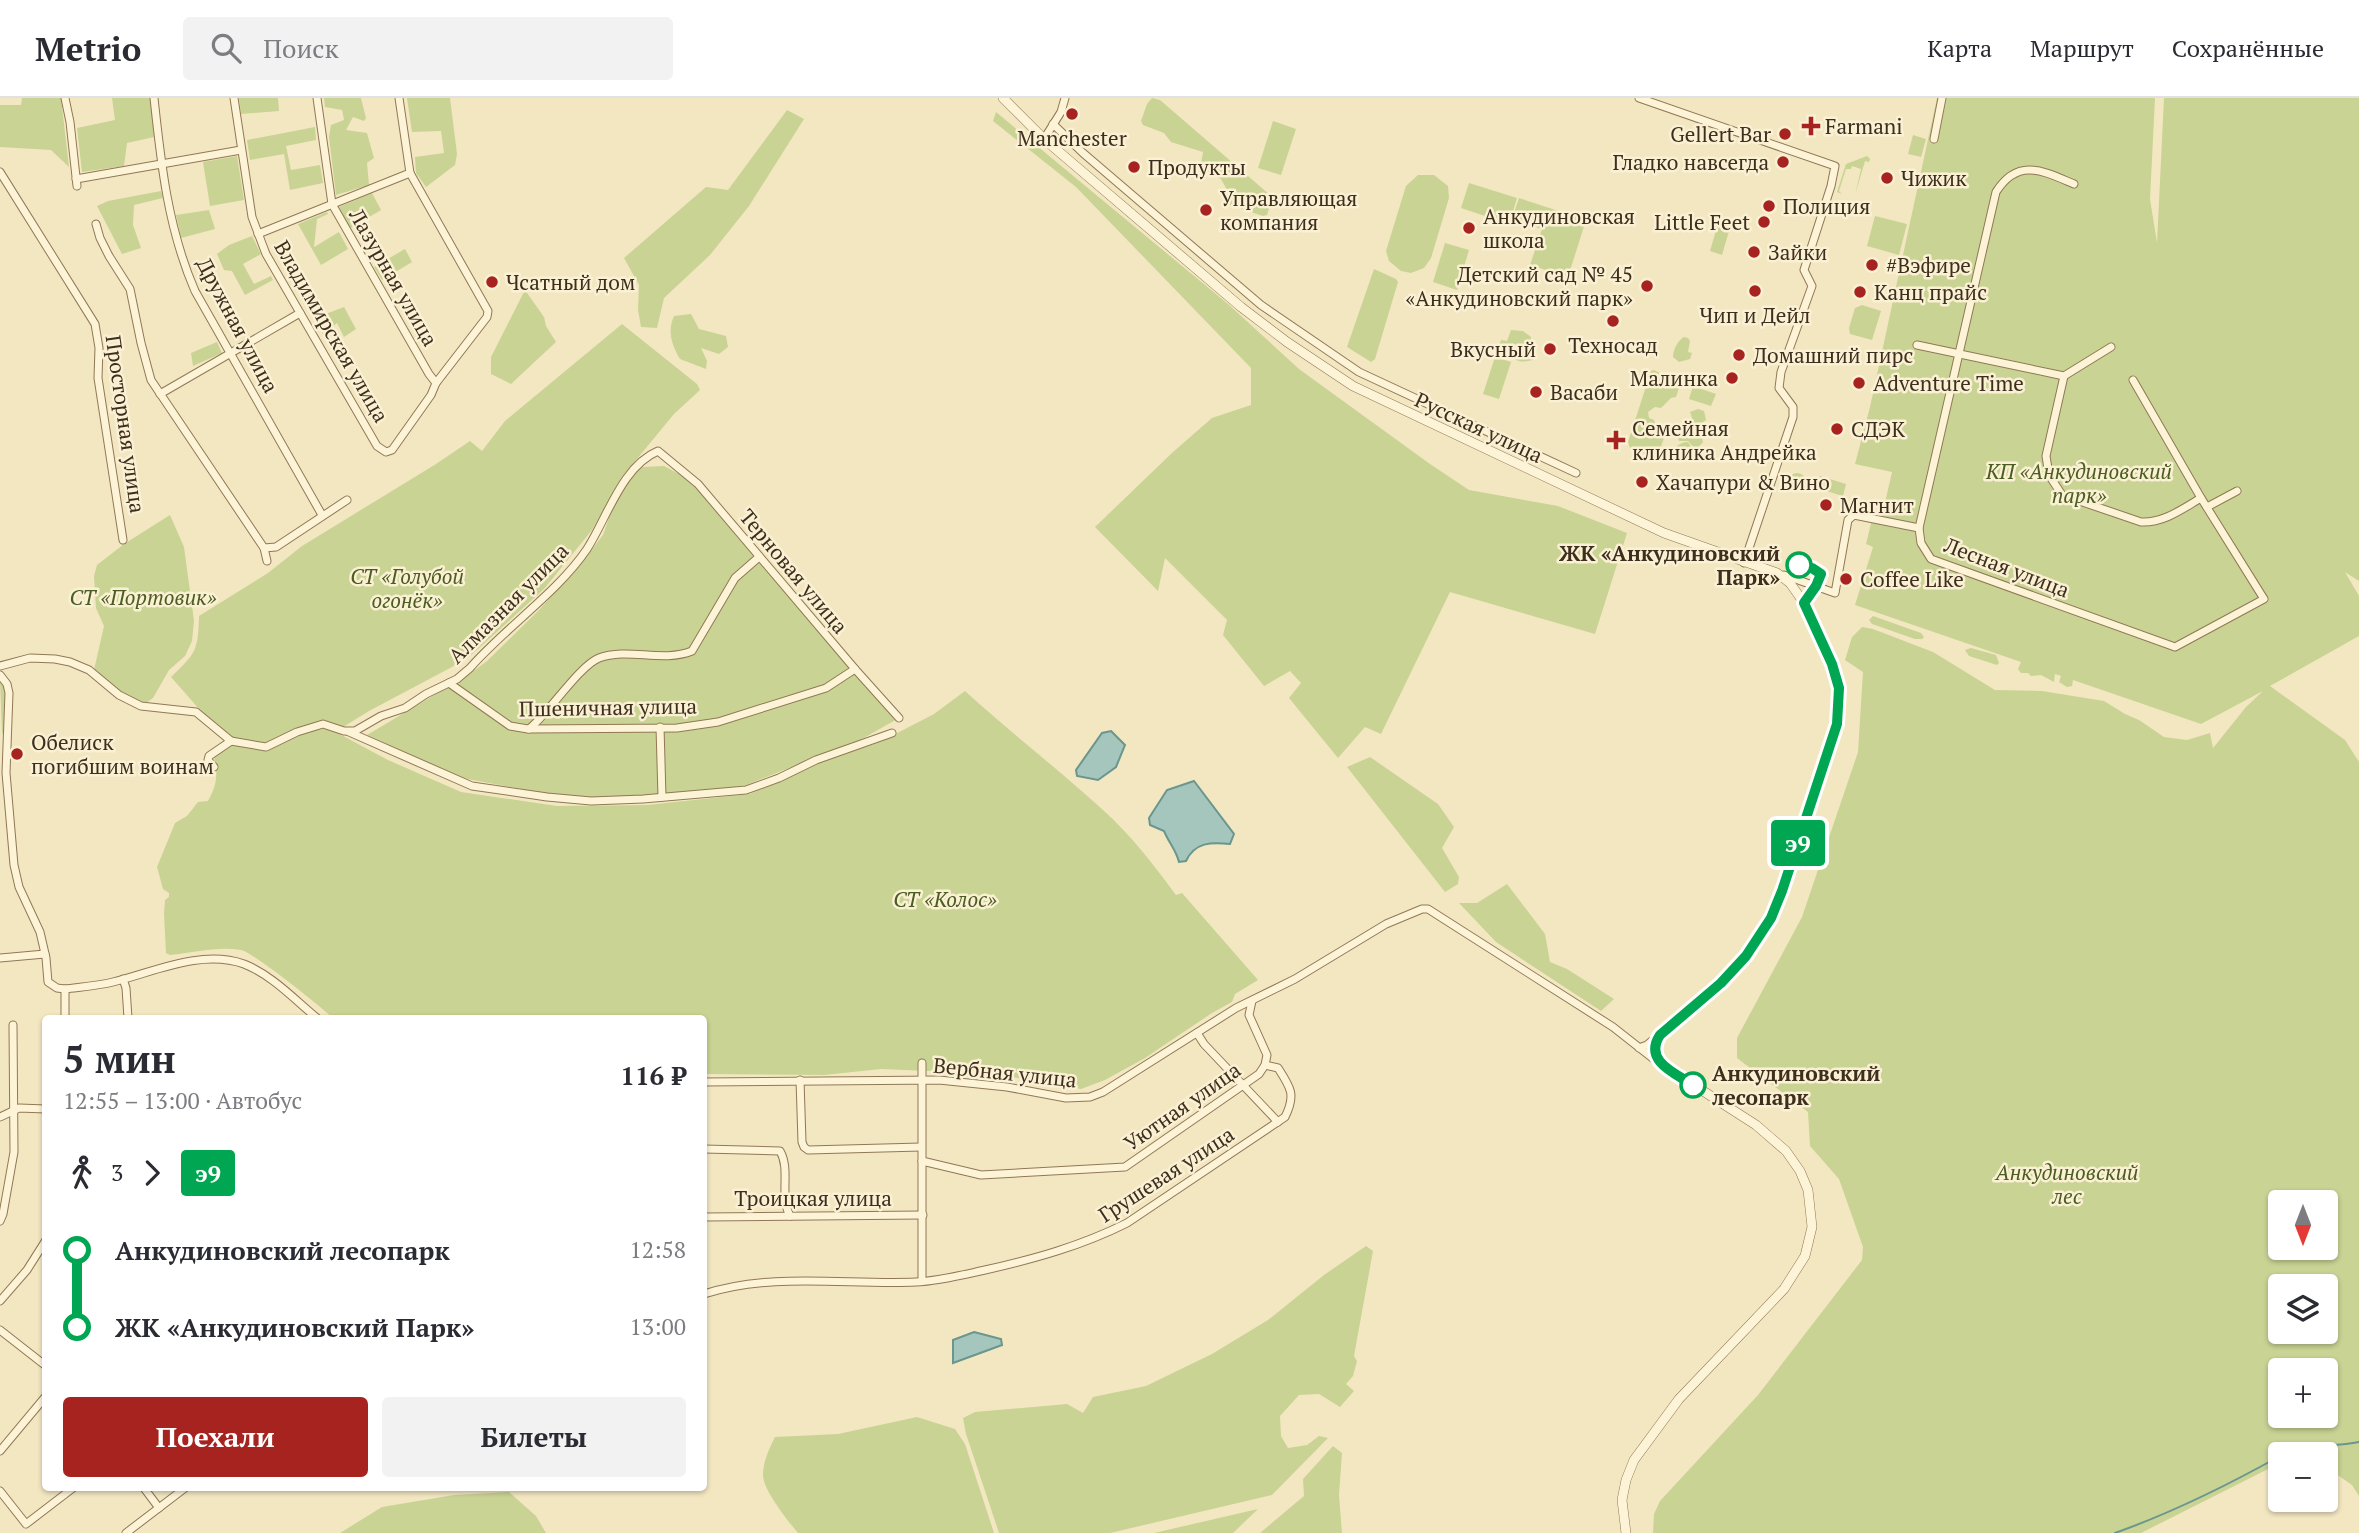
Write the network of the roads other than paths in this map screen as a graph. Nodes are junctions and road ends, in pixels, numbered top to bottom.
1 (65, 98) edge
2 (154, 98) edge
3 (234, 98) edge
4 (317, 98) edge
5 (399, 98) edge
6 (1003, 98) edge
7 (1065, 98) edge
8 (1639, 98) edge
9 (1942, 98) edge
10 (1054, 124) junction
11 (1044, 139) junction
12 (1934, 139) dead end
13 (241, 150) junction
14 (161, 164) junction
15 (0, 172) edge
16 (410, 173) junction
17 (2074, 184) dead end
18 (332, 204) junction
19 (96, 224) dead end
20 (258, 234) junction
21 (300, 313) junction
22 (1917, 345) dead end
23 (2111, 348) dead end
24 (231, 352) junction
25 (1959, 354) junction
26 (2064, 376) junction
27 (2133, 380) dead end
28 (436, 383) junction
29 (160, 394) junction
30 (655, 452) joint
31 (1576, 473) dead end
32 (2237, 491) dead end
33 (2201, 498) junction
34 (347, 499) dead end
35 (2207, 507) junction
36 (322, 515) junction
37 (1919, 528) junction
38 (123, 540) dead end
39 (264, 548) junction
40 (759, 557) junction
41 (267, 561) dead end
42 (1744, 563) junction
43 (1777, 573) junction
44 (0, 666) edge
45 (855, 669) junction
46 (0, 675) edge
47 (449, 683) junction
48 (899, 718) dead end
49 (660, 727) junction
50 (528, 729) junction
51 (348, 732) junction
52 (892, 733) dead end
53 (231, 741) junction
54 (214, 767) dead end
55 (662, 797) junction
56 (45, 954) junction
57 (0, 958) edge
58 (123, 979) junction
59 (65, 989) junction
60 (1252, 1001) junction
61 (65, 1015) edge
62 (128, 1015) edge
63 (313, 1015) edge
64 (13, 1025) dead end
65 (1197, 1033) junction
66 (1660, 1035) junction
67 (1639, 1048) junction
68 (922, 1063) dead end
69 (1661, 1064) junction
70 (1265, 1065) junction
71 (800, 1080) junction
72 (923, 1081) junction
73 (707, 1082) edge
74 (1243, 1085) junction
75 (0, 1108) edge
76 (42, 1109) edge
77 (14, 1110) junction
78 (0, 1117) edge
79 (1278, 1122) junction
80 (921, 1147) junction
81 (707, 1149) edge
82 (922, 1161) junction
83 (923, 1215) junction
84 (790, 1216) junction
85 (707, 1217) edge
86 (0, 1221) edge
87 (42, 1246) edge
88 (36, 1255) junction
89 (42, 1260) edge
90 (922, 1281) junction
91 (707, 1293) edge
92 (0, 1301) edge
93 (0, 1330) edge
94 (42, 1363) edge
95 (42, 1401) edge
96 (0, 1451) edge
97 (0, 1491) edge
98 (69, 1491) edge
99 (146, 1491) edge
100 (181, 1491) edge
101 (159, 1508) junction
102 (126, 1533) edge
103 (1626, 1533) edge

1 - 14 street
2 - 14 street, Дружная улица
3 - 13 street, Владимирская улица
4 - 18 street, Лазурная улица
5 - 16 street
6 - 11 street, Русская улица
7 - 10 street
8 - 42 street
9 - 12 street
10 - 11 street
10 - 31 street
11 - 42 street, Русская улица
13 - 14 street
13 - 20 street, Владимирская улица
14 - 24 street, Дружная улица
15 - 38 street, Просторная улица
16 - 18 street
16 - 28 street
17 - 25 street, Лесная улица
18 - 20 street
18 - 28 street, Лазурная улица
19 - 29 street
20 - 21 street, Владимирская улица
21 - 24 street
21 - 28 street, Владимирская улица
22 - 25 street
23 - 26 street
24 - 29 street
24 - 36 street, Дружная улица
25 - 26 street
25 - 37 street, Лесная улица
26 - 33 street
27 - 33 street, Лесная улица
29 - 39 street
30 - 40 street, Терновая улица
30 - 47 street, Алмазная улица
32 - 35 street
33 - 35 street, Лесная улица
34 - 36 street
35 - 37 street, Лесная улица
36 - 39 street
37 - 43 street
39 - 41 street
40 - 45 street, Терновая улица
40 - 50 street
42 - 43 street, Русская улица
43 - 66 street
44 - 53 street
45 - 48 street, Терновая улица
45 - 49 street, Пшеничная улица
46 - 56 street
47 - 50 street, Пшеничная улица
47 - 51 street, Алмазная улица
49 - 50 street, Пшеничная улица
49 - 55 street
51 - 53 street
51 - 55 street
52 - 55 street
53 - 54 street
56 - 57 street
56 - 59 street
58 - 59 street
58 - 62 street
58 - 63 street
59 - 61 street
60 - 65 street, Вербная улица
60 - 67 street, Вербная улица
60 - 70 street, Уютная улица
64 - 77 street
65 - 72 street, Вербная улица
65 - 74 street
66 - 67 street
66 - 69 street
67 - 69 street
68 - 72 street
69 - 103 street
70 - 74 street, Уютная улица
70 - 79 street
71 - 72 street, Вербная улица
71 - 73 street, Вербная улица
71 - 80 street
72 - 80 street
74 - 79 street
74 - 82 street, Уютная улица
75 - 77 street
76 - 77 street
77 - 78 street
77 - 86 street
79 - 90 street, Грушевая улица
80 - 82 street
81 - 84 street
82 - 83 street
83 - 84 street, Троицкая улица
83 - 90 street
84 - 85 street, Троицкая улица
87 - 88 street
88 - 89 street
88 - 92 street
90 - 91 street, Грушевая улица
93 - 94 street
95 - 96 street
97 - 98 street
99 - 101 street
100 - 101 street
101 - 102 street

